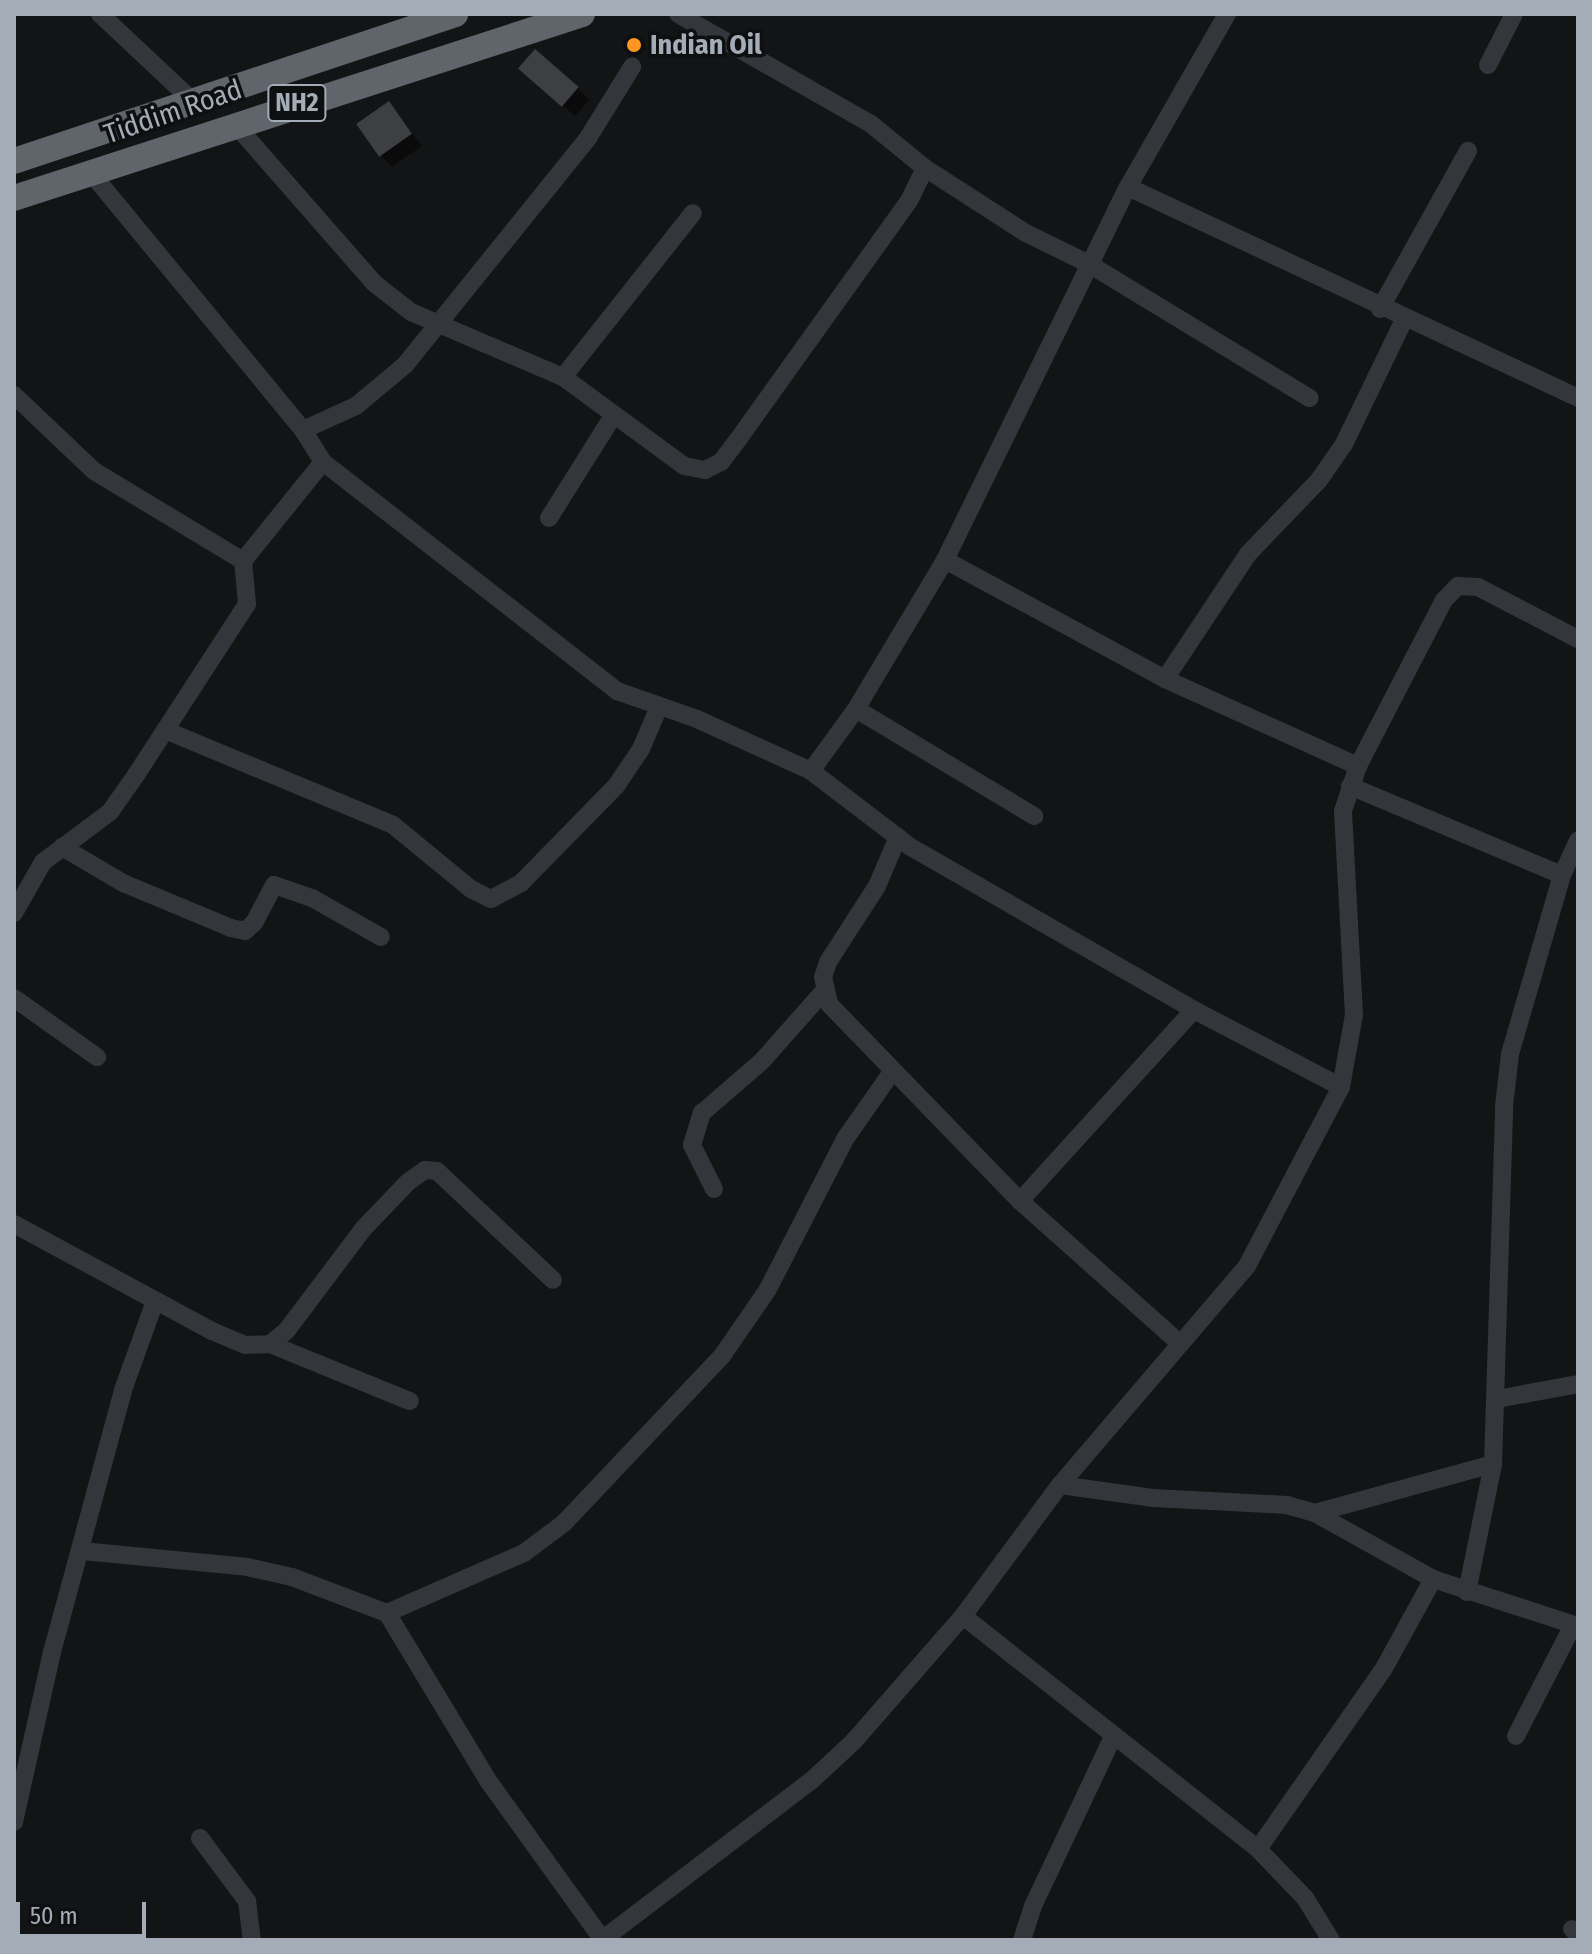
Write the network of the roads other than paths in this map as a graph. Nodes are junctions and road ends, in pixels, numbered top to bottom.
1 (100, 14) edge
2 (455, 14) edge
3 (582, 14) edge
4 (678, 14) edge
5 (1227, 14) edge
6 (1514, 14) edge
7 (1488, 65) dead end
8 (632, 67) dead end
9 (196, 104) junction
10 (234, 123) junction
11 (1468, 151) dead end
12 (14, 161) edge
13 (925, 168) junction
14 (92, 174) junction
15 (1128, 187) junction
16 (14, 198) edge
17 (693, 213) dead end
18 (1089, 264) junction
19 (1380, 309) junction
20 (1405, 318) junction
21 (440, 325) junction
22 (563, 377) junction
23 (14, 395) edge
24 (1309, 398) dead end
25 (1578, 398) edge
26 (613, 416) junction
27 (303, 430) junction
28 (323, 462) junction
29 (549, 518) dead end
30 (945, 560) junction
31 (243, 561) junction
32 (1578, 639) edge
33 (1165, 679) junction
34 (658, 709) junction
35 (856, 709) junction
36 (165, 730) junction
37 (1358, 766) junction
38 (811, 771) junction
39 (1350, 786) junction
40 (1034, 816) dead end
41 (898, 837) junction
42 (62, 847) junction
43 (1576, 847) edge
44 (1562, 875) junction
45 (14, 913) edge
46 (381, 937) dead end
47 (824, 991) junction
48 (14, 998) edge
49 (1194, 1010) junction
50 (97, 1057) dead end
51 (892, 1072) junction
52 (1341, 1087) junction
53 (714, 1189) dead end
54 (1020, 1201) junction
55 (14, 1224) edge
56 (553, 1280) dead end
57 (154, 1304) junction
58 (1178, 1342) junction
59 (270, 1344) junction
60 (1578, 1384) edge
61 (1497, 1399) junction
62 (410, 1401) dead end
63 (1493, 1464) junction
64 (1060, 1485) junction
65 (1315, 1513) junction
66 (82, 1551) junction
67 (1433, 1579) junction
68 (1467, 1592) junction
69 (387, 1613) junction
70 (963, 1616) junction
71 (1575, 1625) edge
72 (1516, 1736) dead end
73 (1113, 1737) junction
74 (14, 1822) edge
75 (200, 1838) dead end
76 (1258, 1849) junction
77 (252, 1940) edge
78 (602, 1940) edge
79 (1022, 1940) edge
80 (1331, 1940) edge

1 - 9 street
2 - 9 highway, Tiddim Road / NH2
3 - 10 highway, Tiddim Road / NH2
4 - 13 street
5 - 15 street
6 - 7 street
8 - 21 street
9 - 12 highway, Tiddim Road / NH2
10 - 14 highway, Tiddim Road / NH2
10 - 21 street
11 - 19 street
13 - 18 street
13 - 26 street
14 - 16 highway, Tiddim Road / NH2
14 - 27 street
15 - 18 street
15 - 19 street
17 - 22 street
18 - 24 street
18 - 30 street
19 - 20 street
20 - 25 street
20 - 33 street
21 - 22 street
21 - 27 street
22 - 26 street
23 - 31 street
26 - 29 street
27 - 28 street
28 - 31 street
28 - 34 street
30 - 33 street
30 - 35 street
31 - 36 street
32 - 37 street
33 - 37 street
34 - 36 street
34 - 38 street
35 - 38 street
35 - 40 street
36 - 42 street
37 - 39 street
38 - 41 street
39 - 44 street
39 - 52 street
41 - 47 street
41 - 49 street
42 - 45 street
42 - 46 street
43 - 44 street
44 - 61 street
47 - 51 street
47 - 53 street
48 - 50 street
49 - 52 street
49 - 54 street
51 - 54 street
51 - 69 street
52 - 58 street
54 - 58 street
55 - 57 street
56 - 59 street
57 - 59 street
57 - 66 street
58 - 64 street
59 - 62 street
60 - 61 street
61 - 63 street
63 - 65 street
63 - 68 street
64 - 65 street
64 - 70 street
65 - 67 street
66 - 69 street
66 - 74 street
67 - 68 street
67 - 76 street
68 - 71 street
69 - 78 street
70 - 73 street
70 - 78 street
71 - 72 street
73 - 76 street
73 - 79 street
75 - 77 street
76 - 80 street

